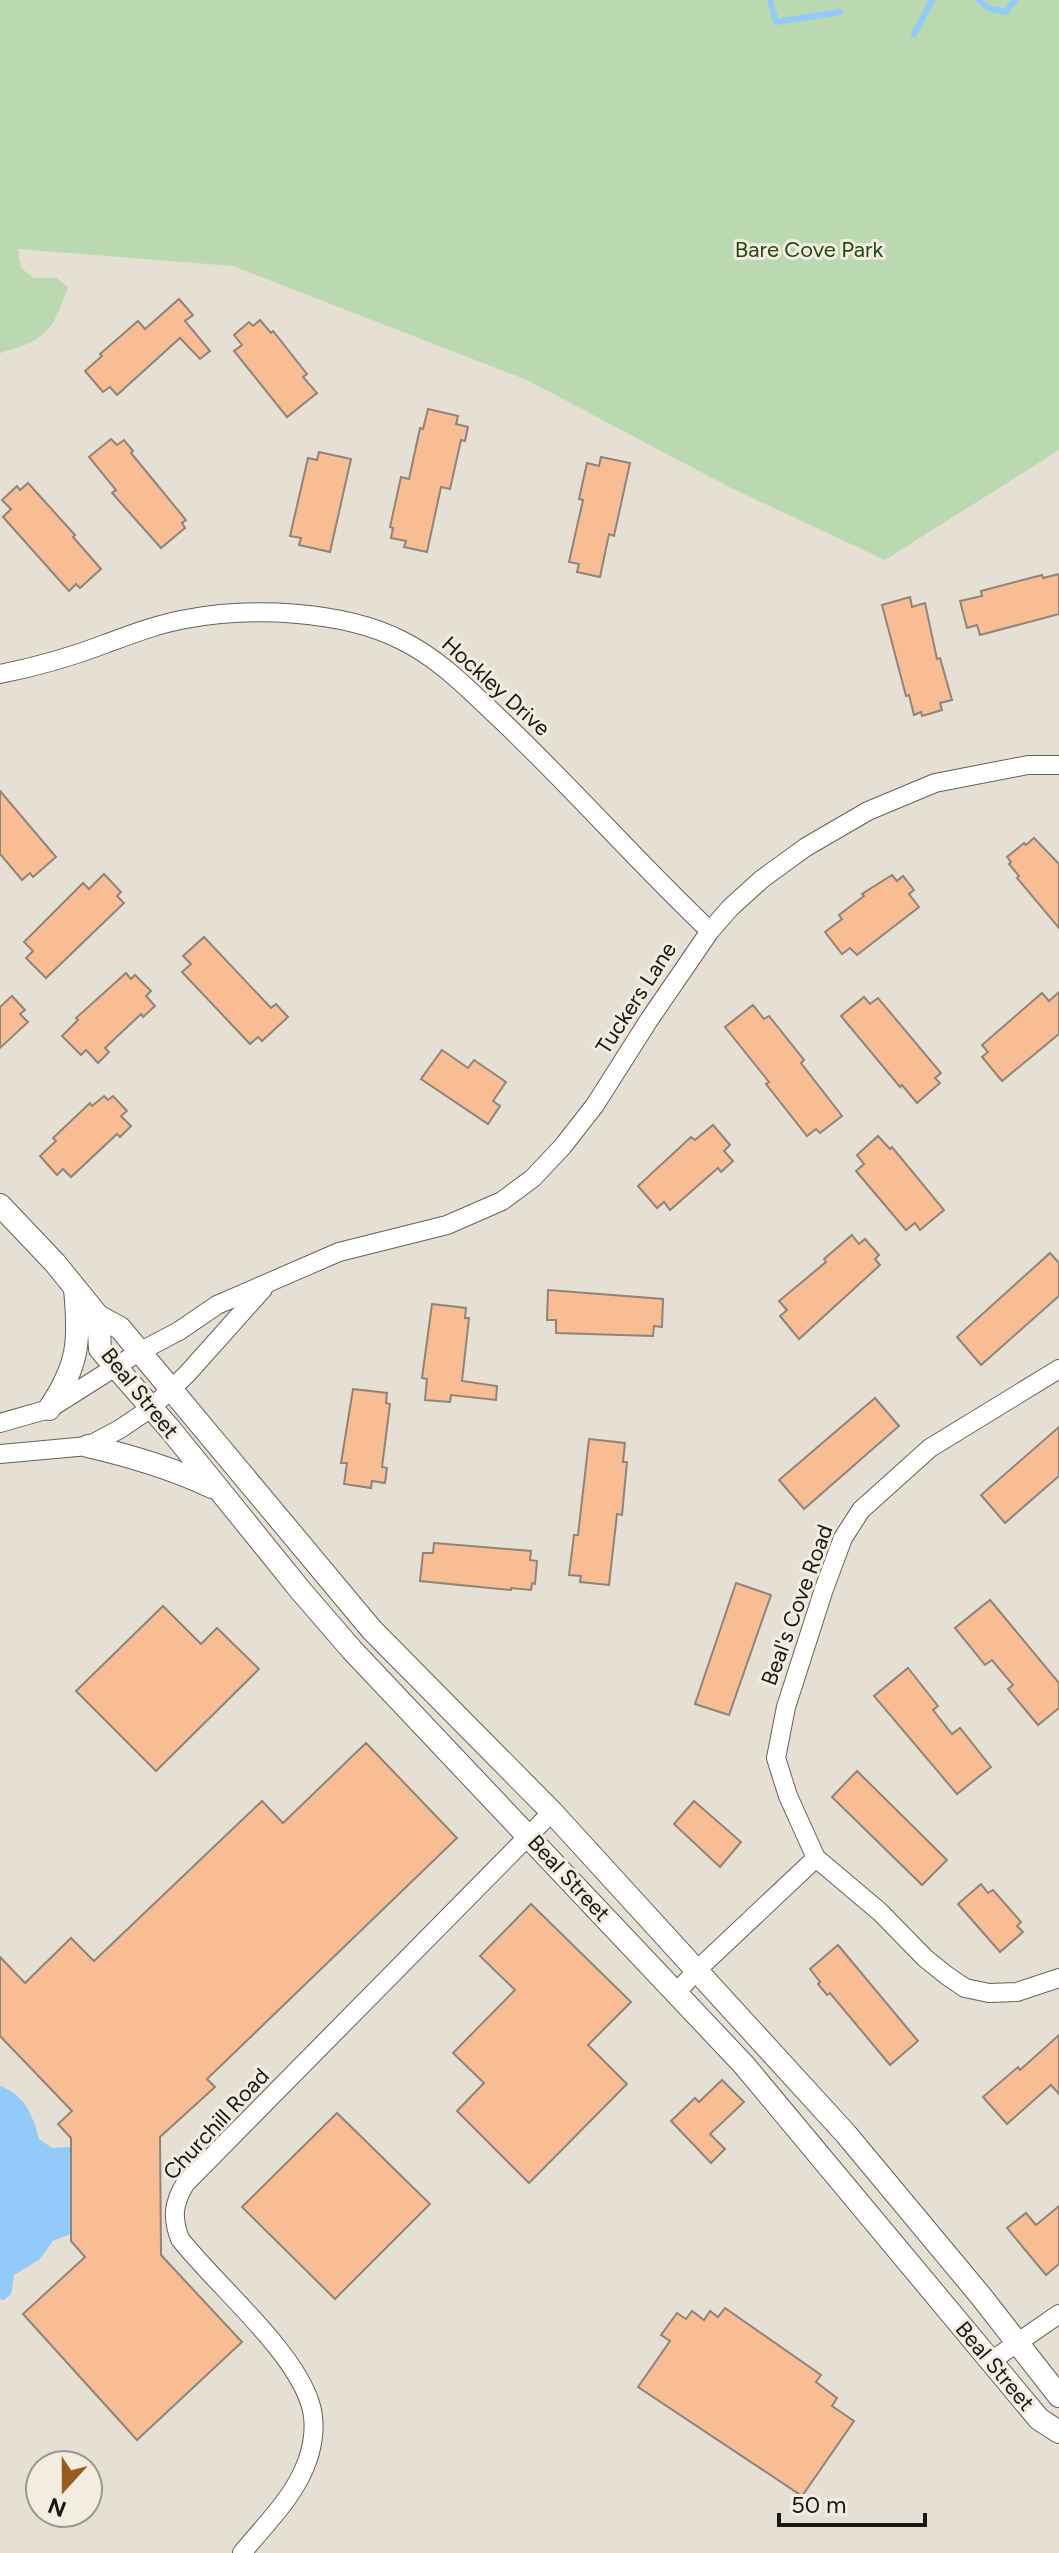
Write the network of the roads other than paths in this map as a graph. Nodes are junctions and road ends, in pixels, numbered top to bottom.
1 (0, 674) edge
2 (1059, 765) edge
3 (710, 931) junction
4 (0, 1205) edge
5 (269, 1283) junction
6 (75, 1287) junction
7 (98, 1316) junction
8 (139, 1352) junction
9 (114, 1368) junction
10 (1059, 1369) edge
11 (172, 1389) junction
12 (151, 1408) junction
13 (49, 1409) junction
14 (0, 1423) edge
15 (88, 1446) junction
16 (0, 1454) edge
17 (218, 1490) junction
18 (552, 1812) junction
19 (529, 1836) junction
20 (816, 1858) junction
21 (697, 1970) junction
22 (1059, 1978) edge
23 (677, 1992) junction
24 (1059, 2314) edge
25 (1017, 2343) junction
26 (991, 2361) junction
27 (1059, 2396) edge
28 (1059, 2432) edge
29 (242, 2553) edge

1 - 3 street, Hockley Drive
2 - 3 street, Tuckers Lane
3 - 5 street, Tuckers Lane
4 - 6 street, Beal Street
5 - 8 street, Tuckers Lane
5 - 11 street, Tuckers Lane
6 - 7 street, Beal Street
6 - 13 street
7 - 8 street, Beal Street
7 - 9 street, Beal Street
8 - 9 street, Tuckers Lane
8 - 11 street, Beal Street
9 - 12 street, Beal Street
9 - 13 street, Tuckers Lane
10 - 20 street, Beal's Cove Road
11 - 12 street, Tuckers Lane
11 - 18 street, Beal Street
12 - 15 street, Tuckers Lane
12 - 17 street, Beal Street
13 - 14 street, Tuckers Lane
15 - 16 street
15 - 17 street
17 - 19 street, Beal Street
18 - 19 street, Churchill Road
18 - 21 street, Beal Street
19 - 23 street, Beal Street
19 - 29 street, Churchill Road
20 - 21 street
20 - 22 street, Beal's Cove Road
21 - 23 street
21 - 25 street, Beal Street
23 - 26 street, Beal Street
24 - 25 street
25 - 26 street
25 - 27 street, Beal Street
26 - 28 street, Beal Street

